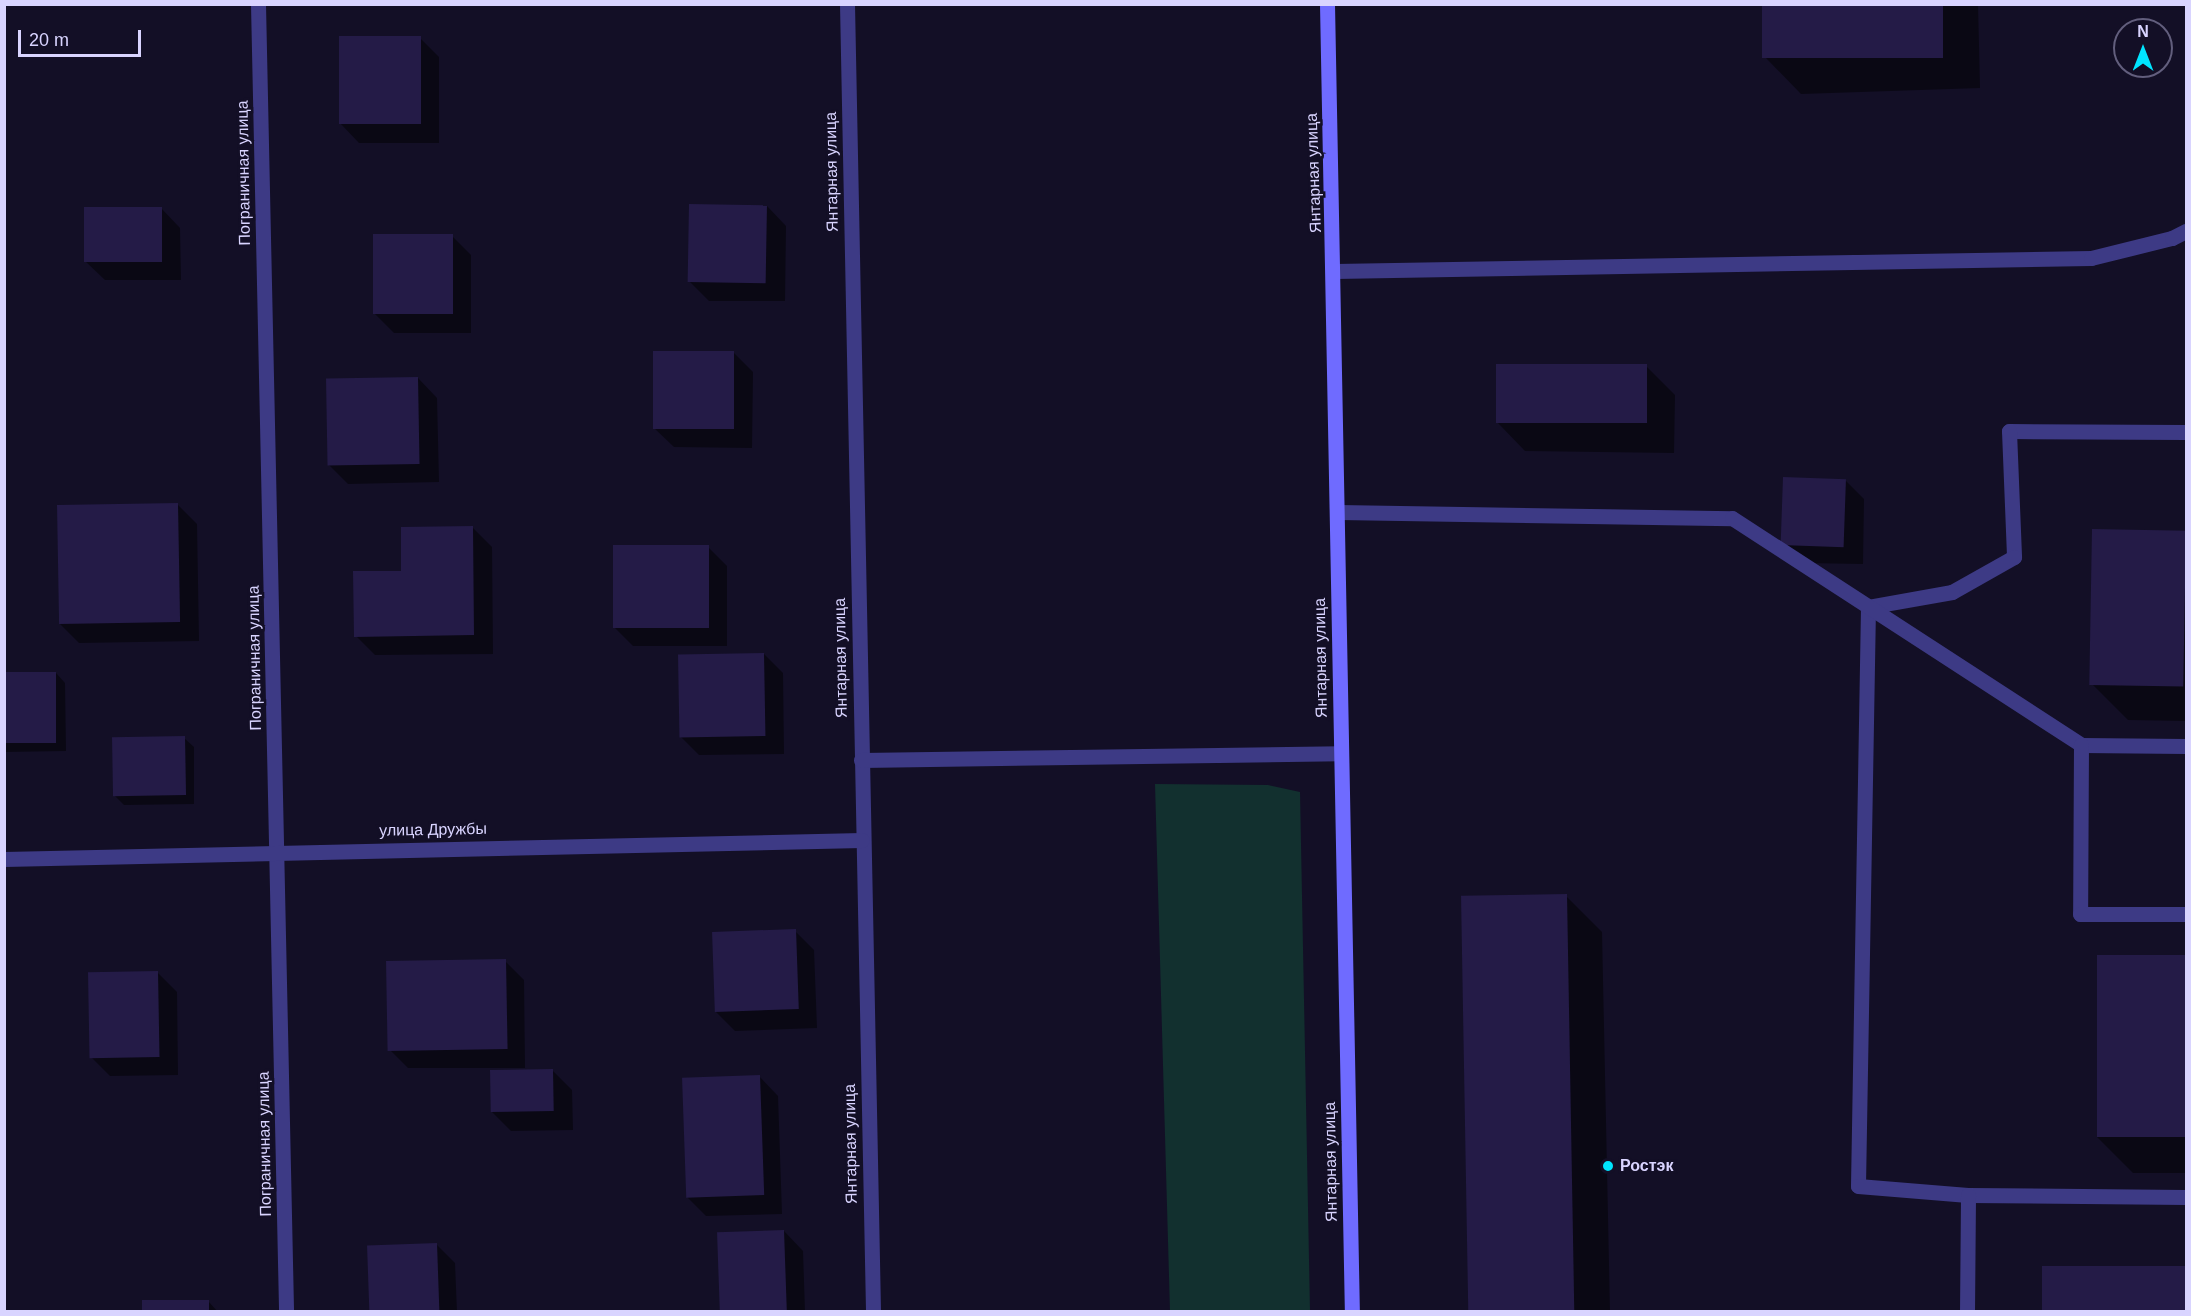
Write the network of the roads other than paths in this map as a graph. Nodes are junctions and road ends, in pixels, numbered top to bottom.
1 (258, 4) edge
2 (847, 4) edge
3 (1327, 4) edge
4 (2187, 231) edge
5 (1335, 272) junction
6 (2187, 432) edge
7 (1338, 512) junction
8 (1868, 607) junction
9 (2081, 745) junction
10 (2187, 746) edge
11 (1340, 753) junction
12 (861, 760) junction
13 (862, 840) junction
14 (277, 851) junction
15 (4, 859) edge
16 (2187, 914) edge
17 (1968, 1195) junction
18 (2187, 1197) edge
19 (286, 1311) edge
20 (873, 1311) edge
21 (1352, 1311) edge
22 (1967, 1311) edge

1 - 14 street, Пограничная улица
2 - 12 street, Янтарная улица
3 - 5 street, Янтарная улица
4 - 5 street
5 - 7 street, Янтарная улица
6 - 8 street
7 - 8 street
7 - 11 street, Янтарная улица
8 - 9 street
8 - 17 street
9 - 10 street
9 - 16 street
11 - 12 street
11 - 21 street, Янтарная улица
12 - 13 street, Янтарная улица
13 - 14 street, улица Дружбы
13 - 20 street, Янтарная улица
14 - 15 street, улица Дружбы
14 - 19 street, Пограничная улица
17 - 18 street
17 - 22 street

